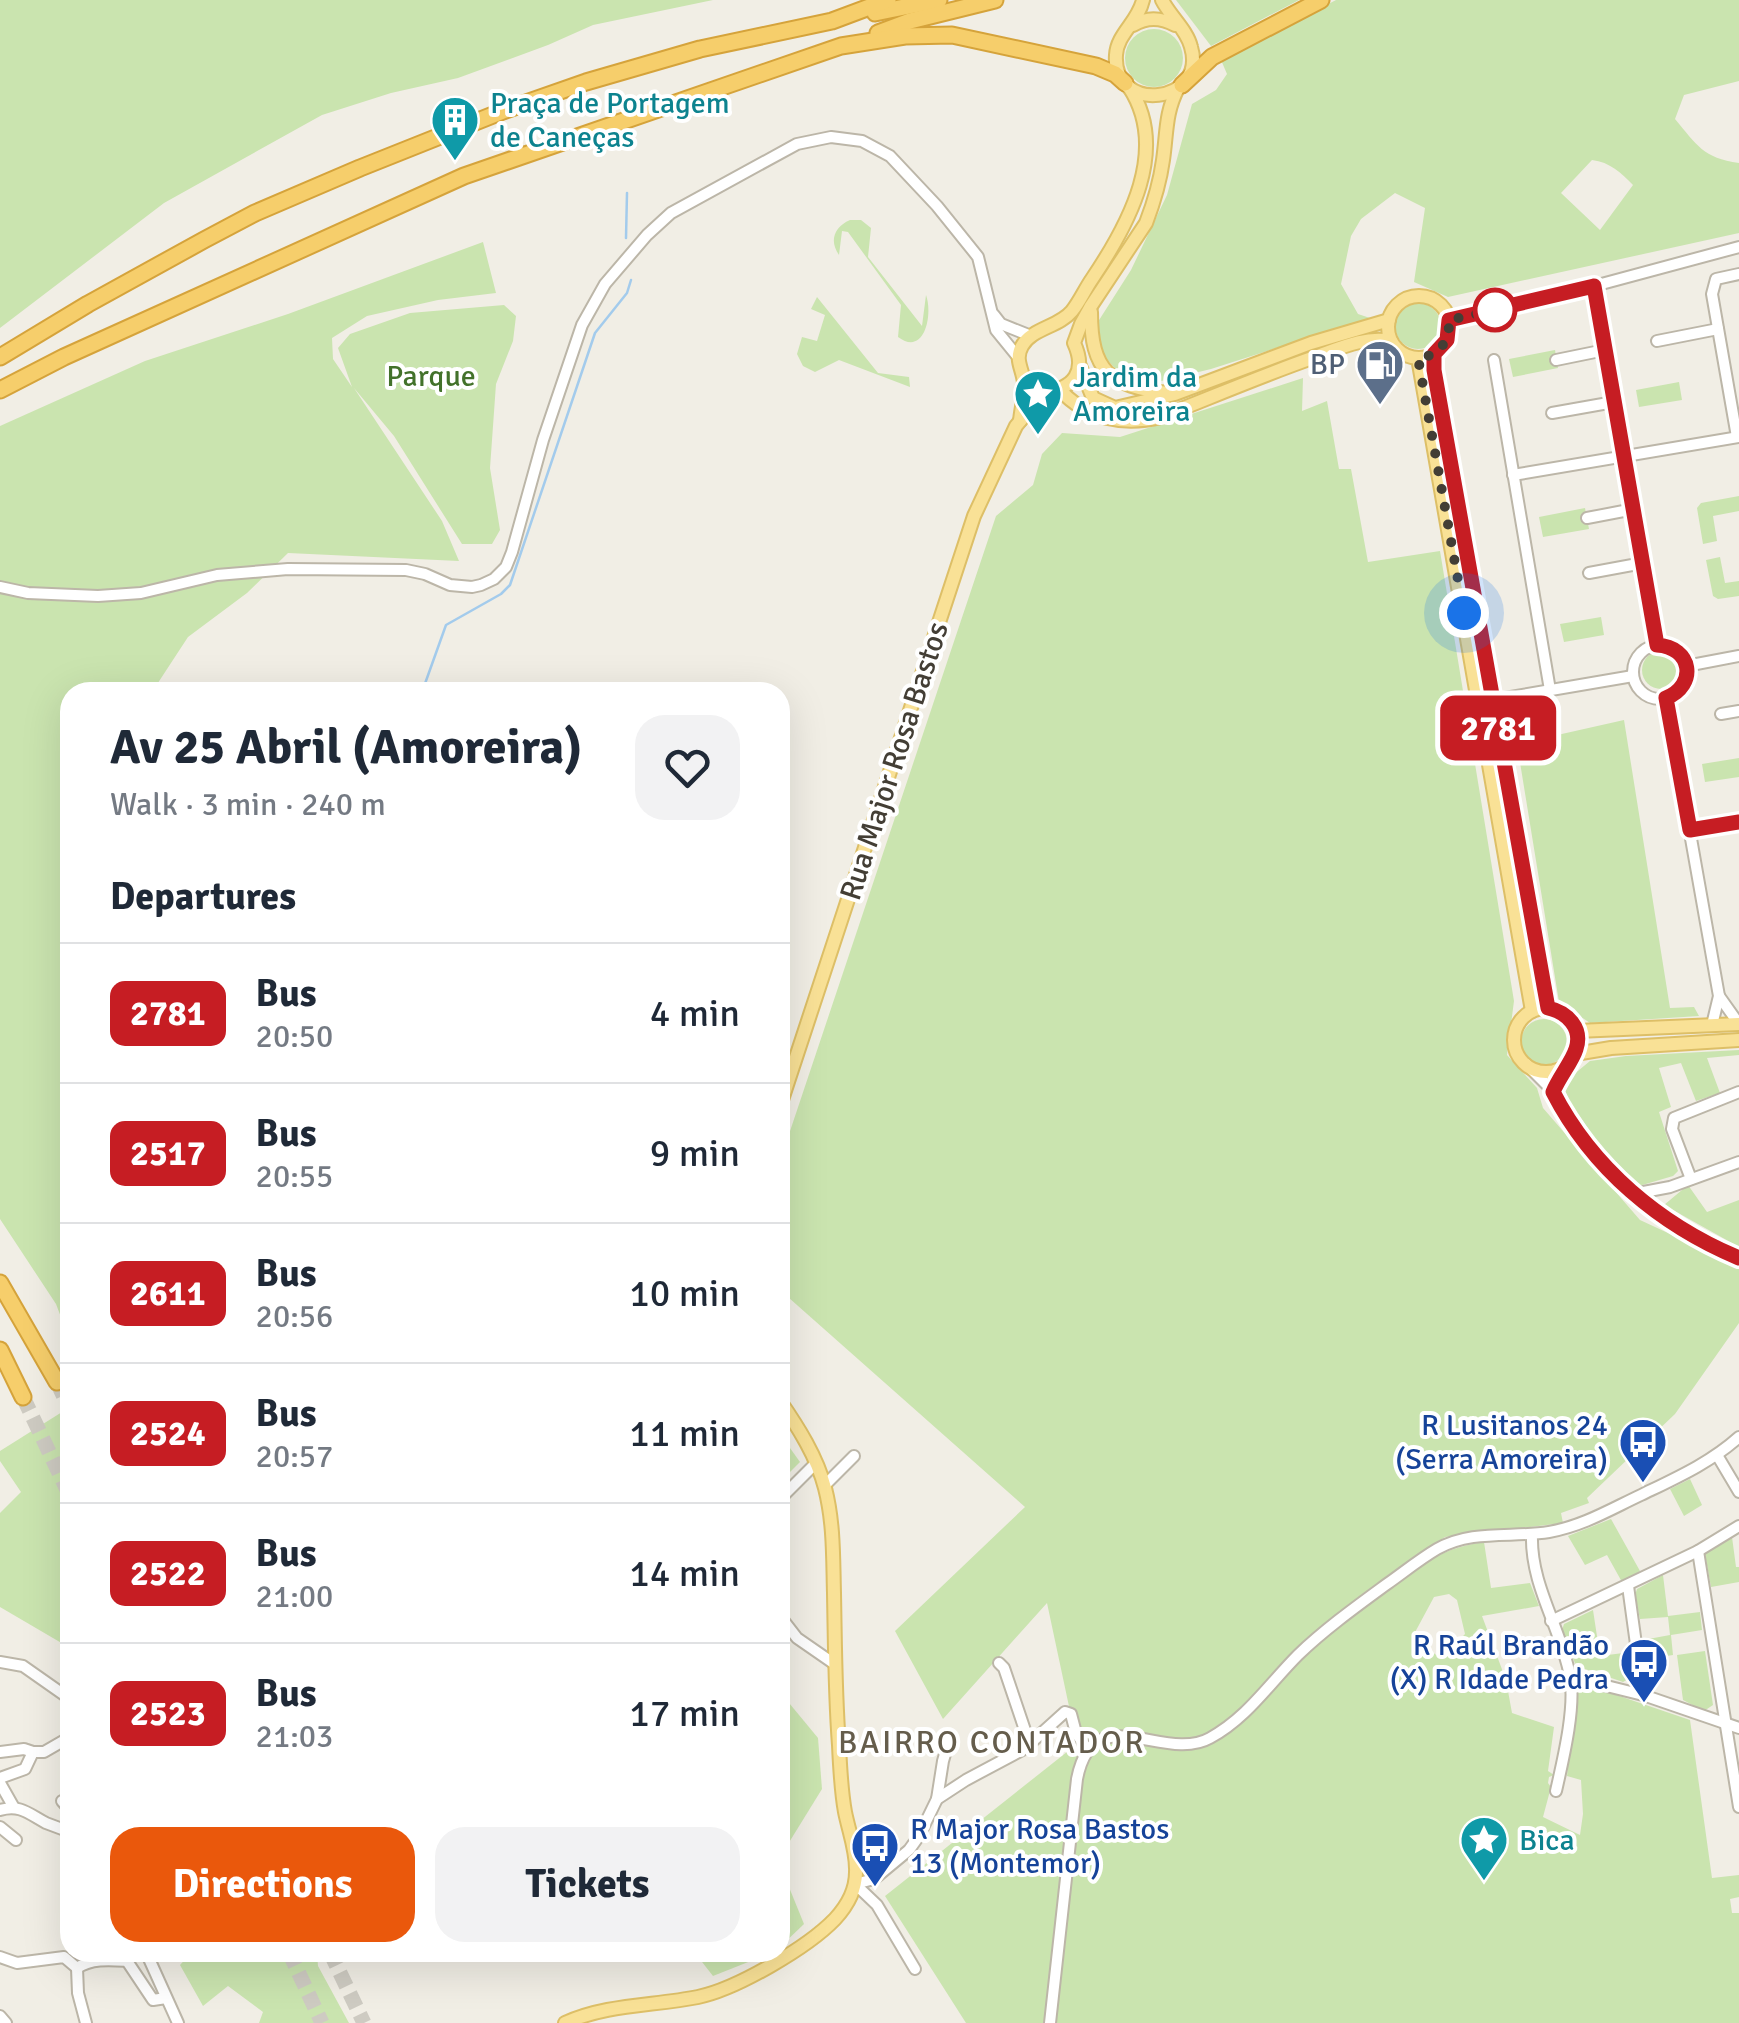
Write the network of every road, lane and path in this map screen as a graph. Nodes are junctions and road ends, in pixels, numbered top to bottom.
1 (888, 0) edge
2 (939, 0) edge
3 (995, 0) edge
4 (1144, 0) edge
5 (1162, 0) edge
6 (1321, 0) edge
7 (832, 21) junction
8 (1127, 30) junction
9 (1184, 32) junction
10 (841, 46) junction
11 (1127, 85) junction
12 (1180, 86) junction
13 (1739, 247) edge
14 (1739, 274) edge
15 (1594, 286) junction
16 (1091, 306) junction
17 (990, 310) junction
18 (1389, 320) junction
19 (1449, 320) junction
20 (1718, 330) junction
21 (1036, 334) junction
22 (1657, 340) dead end
23 (1391, 341) junction
24 (1074, 343) junction
25 (1605, 350) junction
26 (1434, 354) junction
27 (0, 356) edge
28 (1018, 357) junction
29 (1418, 358) junction
30 (1494, 360) dead end
31 (1556, 360) dead end
32 (1080, 366) junction
33 (1024, 380) junction
34 (0, 390) edge
35 (1060, 390) junction
36 (1044, 392) junction
37 (1175, 394) junction
38 (1614, 402) junction
39 (1552, 414) dead end
40 (1020, 421) junction
41 (1738, 437) edge
42 (1624, 456) junction
43 (1514, 475) junction
44 (1634, 509) junction
45 (1587, 518) dead end
46 (1643, 563) junction
47 (1589, 573) dead end
48 (0, 587) edge
49 (1657, 645) junction
50 (1739, 656) edge
51 (1686, 666) junction
52 (1634, 676) junction
53 (1550, 690) junction
54 (1666, 698) junction
55 (1493, 700) junction
56 (1739, 712) edge
57 (1721, 714) dead end
58 (1739, 822) edge
59 (1690, 830) junction
60 (1718, 996) junction
61 (1548, 1008) junction
62 (1532, 1012) junction
63 (1739, 1024) edge
64 (1712, 1025) junction
65 (1576, 1031) junction
66 (1739, 1040) edge
67 (1571, 1058) junction
68 (1526, 1064) junction
69 (790, 1076) edge
70 (1553, 1092) junction
71 (1739, 1092) edge
72 (1739, 1162) edge
73 (1690, 1179) junction
74 (1670, 1187) junction
75 (1633, 1194) junction
76 (1646, 1204) junction
77 (1661, 1216) junction
78 (1739, 1258) edge
79 (2, 1284) edge
80 (0, 1350) edge
81 (57, 1382) tunnel mouth
82 (23, 1398) tunnel mouth
83 (790, 1415) edge
84 (1739, 1437) edge
85 (1717, 1455) junction
86 (854, 1456) dead end
87 (815, 1464) junction
88 (824, 1486) junction
89 (790, 1489) edge
90 (1739, 1492) edge
91 (1739, 1526) edge
92 (1532, 1534) junction
93 (1698, 1552) junction
94 (1628, 1586) junction
95 (1551, 1621) junction
96 (790, 1629) edge
97 (0, 1662) edge
98 (999, 1663) dead end
99 (836, 1665) junction
100 (1570, 1677) junction
101 (60, 1692) edge
102 (1642, 1695) junction
103 (1724, 1723) junction
104 (1739, 1728) edge
105 (950, 1737) dead end
106 (60, 1742) edge
107 (1030, 1745) junction
108 (1088, 1750) junction
109 (0, 1752) edge
110 (33, 1752) junction
111 (0, 1780) edge
112 (1556, 1791) dead end
113 (937, 1798) junction
114 (13, 1806) junction
115 (1739, 1807) edge
116 (0, 1810) edge
117 (0, 1827) edge
118 (60, 1827) edge
119 (16, 1840) dead end
120 (855, 1884) junction
121 (790, 1952) edge
122 (0, 1957) edge
123 (60, 1958) edge
124 (70, 1962) edge
125 (87, 1962) edge
126 (129, 1962) edge
127 (150, 1962) edge
128 (776, 1962) edge
129 (77, 1968) junction
130 (915, 1969) dead end
131 (166, 1998) junction
132 (0, 2016) edge
133 (6, 2023) edge
134 (86, 2023) edge
135 (178, 2023) edge
136 (565, 2023) edge
137 (1050, 2023) edge

1 - 7 highway
2 - 7 highway
3 - 10 highway
4 - 8 main road
5 - 9 main road
6 - 12 highway
7 - 27 highway
8 - 9 main road
8 - 11 main road
9 - 12 main road
10 - 11 highway
10 - 34 highway
11 - 12 main road
11 - 21 main road
12 - 16 main road
13 - 15 street
14 - 20 street
15 - 19 street
15 - 25 street
16 - 24 main road
16 - 37 main road
17 - 21 street
17 - 28 street
17 - 48 street
18 - 19 main road
18 - 23 main road
18 - 37 main road
19 - 26 main road
20 - 22 street
20 - 41 street
21 - 24 main road
21 - 28 main road
23 - 29 main road
23 - 35 main road
24 - 32 main road
25 - 31 street
25 - 38 street
26 - 29 main road
26 - 55 main road
28 - 33 main road
29 - 62 main road
30 - 43 street
32 - 35 main road
32 - 37 main road
33 - 36 main road
33 - 40 main road
35 - 36 main road
36 - 40 main road
38 - 39 street
38 - 42 street
40 - 69 main road, Rua Major Rosa Bastos
41 - 42 street
42 - 43 street
42 - 44 street
43 - 53 street
44 - 45 street
44 - 46 street
46 - 47 street
46 - 49 street
49 - 51 street
49 - 52 street
50 - 51 street
51 - 54 street
52 - 53 street
52 - 54 street
53 - 55 street
54 - 59 street
55 - 61 main road
56 - 57 street
58 - 59 street
59 - 60 street
60 - 63 street
60 - 64 street
61 - 62 main road
61 - 65 main road
62 - 68 main road
63 - 64 main road
64 - 65 main road
65 - 67 main road
66 - 67 main road
67 - 68 main road
67 - 70 street
68 - 70 street
70 - 75 street
71 - 73 street
72 - 73 street
73 - 74 street
74 - 75 street
74 - 76 street
74 - 77 street
75 - 76 street
76 - 77 street
77 - 78 street
79 - 81 highway
80 - 82 highway
83 - 87 main road
84 - 85 street
85 - 90 street
85 - 92 street
86 - 88 street
87 - 88 main road
87 - 89 street
88 - 99 main road
91 - 93 street
92 - 95 street
92 - 108 street
93 - 94 street
93 - 103 street
94 - 95 street
94 - 102 street
95 - 100 street
96 - 99 street
97 - 101 street
98 - 107 street
99 - 120 main road
100 - 102 street
100 - 112 street
102 - 103 street
103 - 104 street
103 - 115 street
105 - 113 street
106 - 110 street
107 - 108 street
107 - 113 street
108 - 137 street
109 - 110 street
110 - 111 street
111 - 114 street
113 - 120 street
114 - 116 street
114 - 118 street
117 - 119 street
120 - 121 main road
120 - 130 street
122 - 123 street
124 - 129 street
125 - 129 street
126 - 131 street
127 - 131 street
128 - 136 main road
129 - 134 street
131 - 135 street
132 - 133 street

